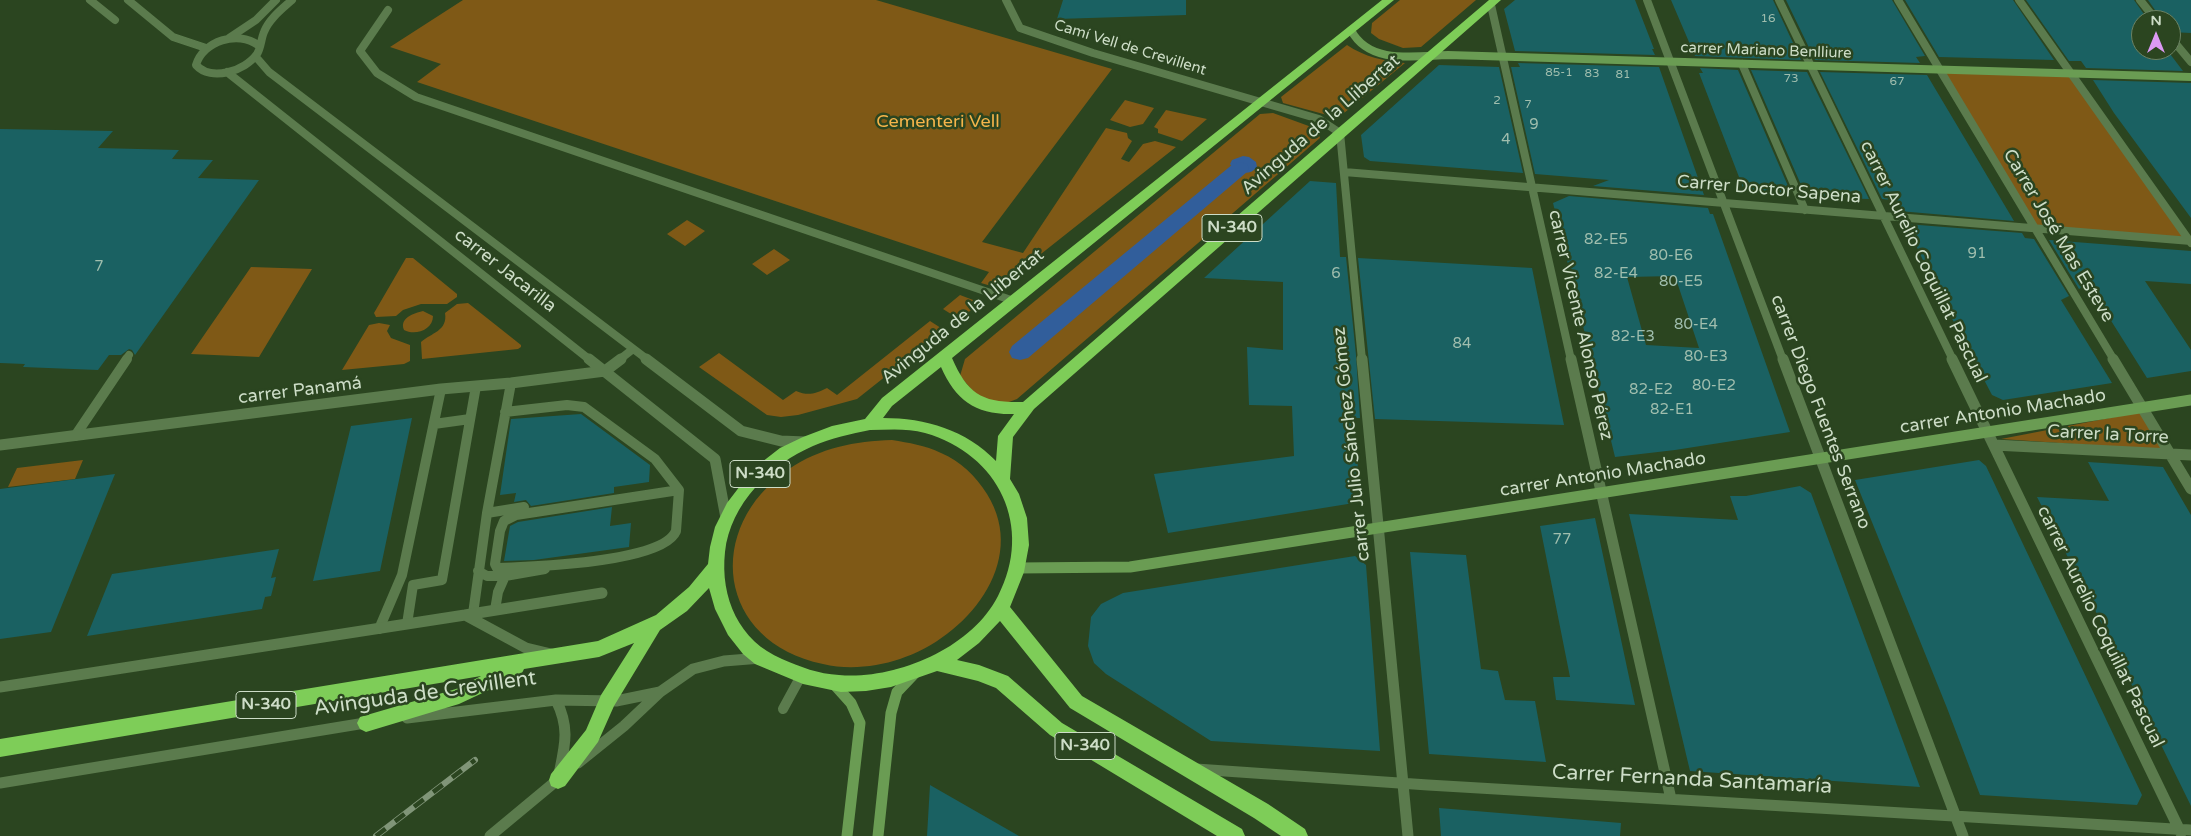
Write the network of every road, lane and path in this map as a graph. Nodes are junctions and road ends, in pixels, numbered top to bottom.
1 (90, 0) edge
2 (128, 0) edge
3 (276, 0) edge
4 (292, 0) edge
5 (1006, 0) edge
6 (1390, 0) edge
7 (1647, 0) edge
8 (1779, 0) edge
9 (1898, 0) edge
10 (2019, 0) edge
11 (2140, 0) edge
12 (1493, 3) edge
13 (388, 10) dead end
14 (2148, 10) edge
15 (115, 20) dead end
16 (1351, 30) junction
17 (225, 40) junction
18 (258, 45) junction
19 (206, 48) junction
20 (2181, 50) edge
21 (1431, 55) junction
22 (256, 57) junction
23 (1502, 57) junction
24 (1671, 62) junction
25 (2191, 62) edge
26 (1742, 64) junction
27 (1811, 66) junction
28 (1939, 70) junction
29 (228, 72) junction
30 (2071, 74) junction
31 (2191, 77) edge
32 (1262, 102) junction
33 (1340, 133) junction
34 (1344, 172) junction
35 (1532, 188) junction
36 (1724, 203) junction
37 (1804, 210) junction
38 (1883, 216) junction
39 (2034, 228) junction
40 (2190, 241) edge
41 (1014, 301) junction
42 (633, 349) junction
43 (129, 355) dead end
44 (944, 356) junction
45 (605, 371) junction
46 (511, 383) junction
47 (476, 386) junction
48 (440, 389) junction
49 (2191, 400) edge
50 (1027, 408) junction
51 (2142, 408) junction
52 (505, 412) junction
53 (470, 419) junction
54 (434, 424) junction
55 (870, 424) junction
56 (1987, 432) junction
57 (74, 436) junction
58 (806, 442) junction
59 (0, 445) edge
60 (1994, 445) junction
61 (2170, 454) junction
62 (2191, 455) edge
63 (1820, 459) junction
64 (1003, 477) junction
65 (2191, 488) edge
66 (679, 490) junction
67 (1602, 493) junction
68 (487, 513) junction
69 (726, 518) junction
70 (1378, 528) junction
71 (567, 565) junction
72 (714, 568) junction
73 (1018, 568) junction
74 (478, 571) junction
75 (505, 576) junction
76 (602, 593) dead end
77 (1000, 608) junction
78 (495, 610) junction
79 (469, 615) junction
80 (407, 624) junction
81 (654, 625) junction
82 (379, 629) junction
83 (559, 656) junction
84 (761, 658) junction
85 (532, 661) junction
86 (936, 663) junction
87 (916, 672) junction
88 (801, 676) junction
89 (833, 684) junction
90 (0, 687) edge
91 (660, 692) junction
92 (556, 700) junction
93 (607, 701) junction
94 (783, 709) dead end
95 (366, 723) junction
96 (0, 748) edge
97 (1192, 769) junction
98 (558, 780) junction
99 (0, 783) edge
100 (1403, 783) junction
101 (1671, 799) junction
102 (1955, 816) junction
103 (2184, 832) edge
104 (490, 836) edge
105 (848, 836) edge
106 (878, 836) edge
107 (1234, 836) edge
108 (1298, 836) edge
109 (1408, 836) edge
110 (1963, 836) edge

1 - 15 lane
2 - 19 street
3 - 17 street
4 - 18 street
5 - 32 street, Camí Vell de Crevillent
6 - 16 highway, Avinguda de la Llibertat
7 - 24 street, carrer Diego Fuentes Serrano
8 - 27 street, carrer Aurelio Coquillat Pascual
9 - 28 street, Carrer José Mas Esteve
10 - 30 street
11 - 14 street
12 - 21 highway, Avinguda de la Llibertat / N-340
12 - 23 street, carrer Vicente Alonso Pérez
13 - 41 street
16 - 21 main road, carrer Mariano Benlliure
16 - 32 highway, Avinguda de la Llibertat
17 - 18 street
17 - 19 street
18 - 22 street
19 - 29 street
20 - 25 street
21 - 23 main road, carrer Mariano Benlliure
21 - 33 highway, Avinguda de la Llibertat / N-340
22 - 29 street
22 - 42 street, carrer Jacarilla
23 - 24 main road, carrer Mariano Benlliure
23 - 35 street, carrer Vicente Alonso Pérez
24 - 26 main road, carrer Mariano Benlliure
24 - 36 street, carrer Diego Fuentes Serrano
26 - 27 main road, carrer Mariano Benlliure
26 - 37 street
27 - 28 main road, carrer Mariano Benlliure
27 - 38 street, carrer Aurelio Coquillat Pascual
28 - 30 main road, carrer Mariano Benlliure
28 - 39 street, Carrer José Mas Esteve
29 - 45 street, carrer Jacarilla
30 - 31 main road, carrer Mariano Benlliure
30 - 40 street
32 - 33 street
32 - 41 highway, Avinguda de la Llibertat
33 - 34 street, carrer Julio Sánchez Gómez
33 - 50 highway, Avinguda de la Llibertat / N-340
34 - 35 street, Carrer Doctor Sapena
34 - 70 street, carrer Julio Sánchez Gómez
35 - 36 street, Carrer Doctor Sapena
35 - 67 street, carrer Vicente Alonso Pérez
36 - 37 street, Carrer Doctor Sapena
36 - 63 street, carrer Diego Fuentes Serrano
37 - 38 street, Carrer Doctor Sapena
38 - 39 street, Carrer Doctor Sapena
38 - 56 street, carrer Aurelio Coquillat Pascual
39 - 40 street, Carrer Doctor Sapena
39 - 51 street, Carrer José Mas Esteve
41 - 44 highway, Avinguda de la Llibertat
42 - 45 street
42 - 58 street, carrer Jacarilla
43 - 57 lane
44 - 50 highway
44 - 55 highway, Avinguda de la Llibertat
45 - 46 street, carrer Panamá
45 - 69 street, carrer Jacarilla
46 - 47 street, carrer Panamá
46 - 52 lane
47 - 48 street, carrer Panamá
47 - 53 lane
48 - 54 lane
48 - 57 street, carrer Panamá
49 - 51 main road, carrer Antonio Machado
50 - 64 highway, Avinguda de la Llibertat / N-340
51 - 56 main road, carrer Antonio Machado
51 - 61 street, Carrer José Mas Esteve
52 - 66 lane
52 - 68 lane
53 - 54 lane
53 - 80 lane
54 - 82 lane
55 - 58 highway, N-340
55 - 64 highway, N-340
56 - 60 street, carrer Aurelio Coquillat Pascual
56 - 63 main road, carrer Antonio Machado
57 - 59 street, carrer Panamá
58 - 69 highway, N-340
60 - 61 street, Carrer la Torre
60 - 103 street, carrer Aurelio Coquillat Pascual
61 - 62 street, Carrer la Torre
61 - 65 street, Carrer José Mas Esteve
63 - 67 main road, carrer Antonio Machado
63 - 102 street, carrer Diego Fuentes Serrano
64 - 73 highway, N-340
66 - 68 lane
66 - 71 lane
66 - 71 lane
67 - 70 main road, carrer Antonio Machado
67 - 101 street, carrer Vicente Alonso Pérez
68 - 74 lane
69 - 72 highway, N-340
70 - 73 main road, carrer Antonio Machado
70 - 100 street, carrer Julio Sánchez Gómez
71 - 75 lane
72 - 81 highway, Avinguda de Crevillent / N-340
72 - 84 highway, N-340
73 - 77 highway, N-340
74 - 75 lane
74 - 79 lane
75 - 78 lane
76 - 78 street
77 - 86 highway, N-340
77 - 97 highway, N-340
78 - 79 street
79 - 80 street
79 - 83 street, Avinguda de Crevillent
80 - 82 street
81 - 83 highway, Avinguda de Crevillent / N-340
81 - 93 highway
82 - 90 street
83 - 85 highway, Avinguda de Crevillent / N-340
84 - 88 highway, N-340
84 - 91 street, Avinguda de Crevillent
85 - 95 highway
85 - 96 highway, Avinguda de Crevillent / N-340
86 - 87 highway, N-340
86 - 107 highway, N-340
87 - 89 highway, N-340
87 - 106 main road
88 - 89 highway, N-340
88 - 94 lane
89 - 105 main road
91 - 93 street, Avinguda de Crevillent
91 - 98 street
92 - 93 street, Avinguda de Crevillent
92 - 95 street, Avinguda de Crevillent
92 - 98 street
93 - 98 highway
95 - 99 street, Avinguda de Crevillent
97 - 100 street, Carrer Fernanda Santamaría
97 - 108 highway, N-340
98 - 104 street
100 - 101 street, Carrer Fernanda Santamaría
100 - 109 street, carrer Julio Sánchez Gómez
101 - 102 street, Carrer Fernanda Santamaría
102 - 103 street, Carrer Fernanda Santamaría
102 - 110 street, carrer Diego Fuentes Serrano

